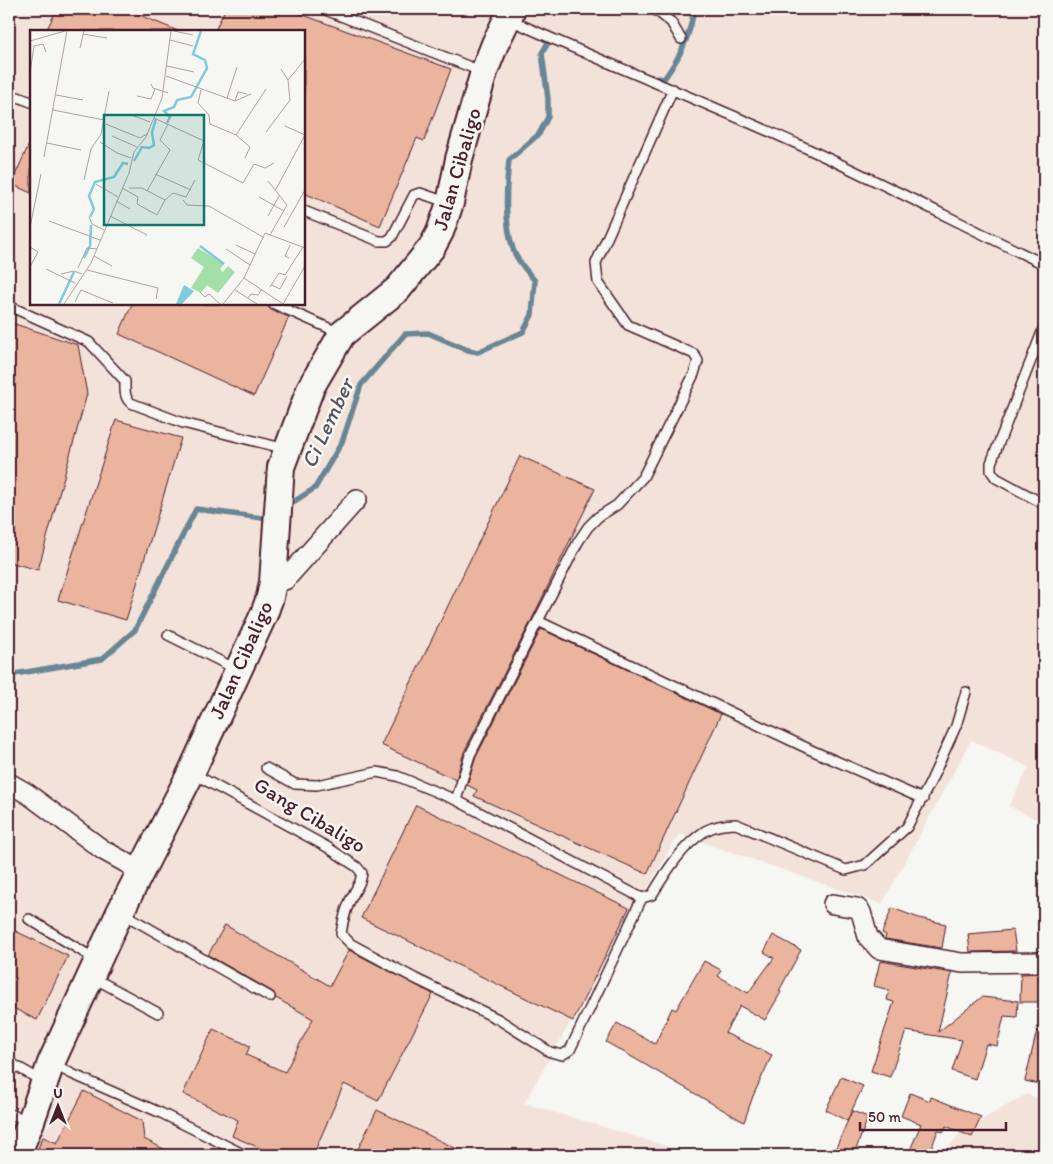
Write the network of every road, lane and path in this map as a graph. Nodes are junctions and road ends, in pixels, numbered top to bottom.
1 (323, 9) edge
2 (654, 9) edge
3 (509, 14) edge
4 (681, 39) dead end
5 (484, 72) junction
6 (673, 89) junction
7 (18, 97) dead end
8 (30, 102) edge
9 (450, 204) junction
10 (305, 211) edge
11 (1044, 264) edge
12 (276, 305) edge
13 (9, 306) edge
14 (1044, 327) edge
15 (342, 334) junction
16 (287, 449) junction
17 (357, 499) dead end
18 (1044, 504) edge
19 (273, 582) junction
20 (538, 621) junction
21 (168, 635) dead end
22 (238, 670) junction
23 (966, 692) dead end
24 (266, 768) dead end
25 (191, 773) junction
26 (9, 783) edge
27 (923, 799) junction
28 (456, 800) junction
29 (141, 871) junction
30 (642, 898) junction
31 (833, 904) dead end
32 (120, 912) junction
33 (29, 919) dead end
34 (1044, 962) edge
35 (94, 968) junction
36 (270, 997) dead end
37 (158, 1013) dead end
38 (9, 1062) edge
39 (48, 1073) junction
40 (20, 1118) edge
41 (17, 1155) edge
42 (245, 1155) edge

1 - 5 lane
2 - 4 lane
3 - 5 main road, Jalan Cibaligo
3 - 6 lane
5 - 9 main road, Jalan Cibaligo
6 - 11 lane
6 - 20 lane
7 - 8 lane
9 - 10 lane
9 - 15 main road, Jalan Cibaligo
12 - 15 lane
13 - 16 lane
14 - 18 lane
15 - 16 main road, Jalan Cibaligo
16 - 19 main road, Jalan Cibaligo
17 - 19 street
19 - 22 main road, Jalan Cibaligo
20 - 27 lane
20 - 28 lane
21 - 22 lane
22 - 25 main road, Jalan Cibaligo
23 - 27 lane
24 - 28 lane
25 - 29 main road, Jalan Cibaligo
25 - 30 lane, Gang Cibaligo
26 - 29 street
27 - 30 lane
28 - 30 lane
29 - 32 main road, Jalan Cibaligo
31 - 34 street
32 - 35 main road, Jalan Cibaligo
32 - 36 lane
33 - 35 lane
35 - 37 lane
35 - 39 main road, Jalan Cibaligo
38 - 39 lane
39 - 40 main road, Jalan Cibaligo
39 - 42 lane
40 - 41 main road, Jalan Cibaligo

